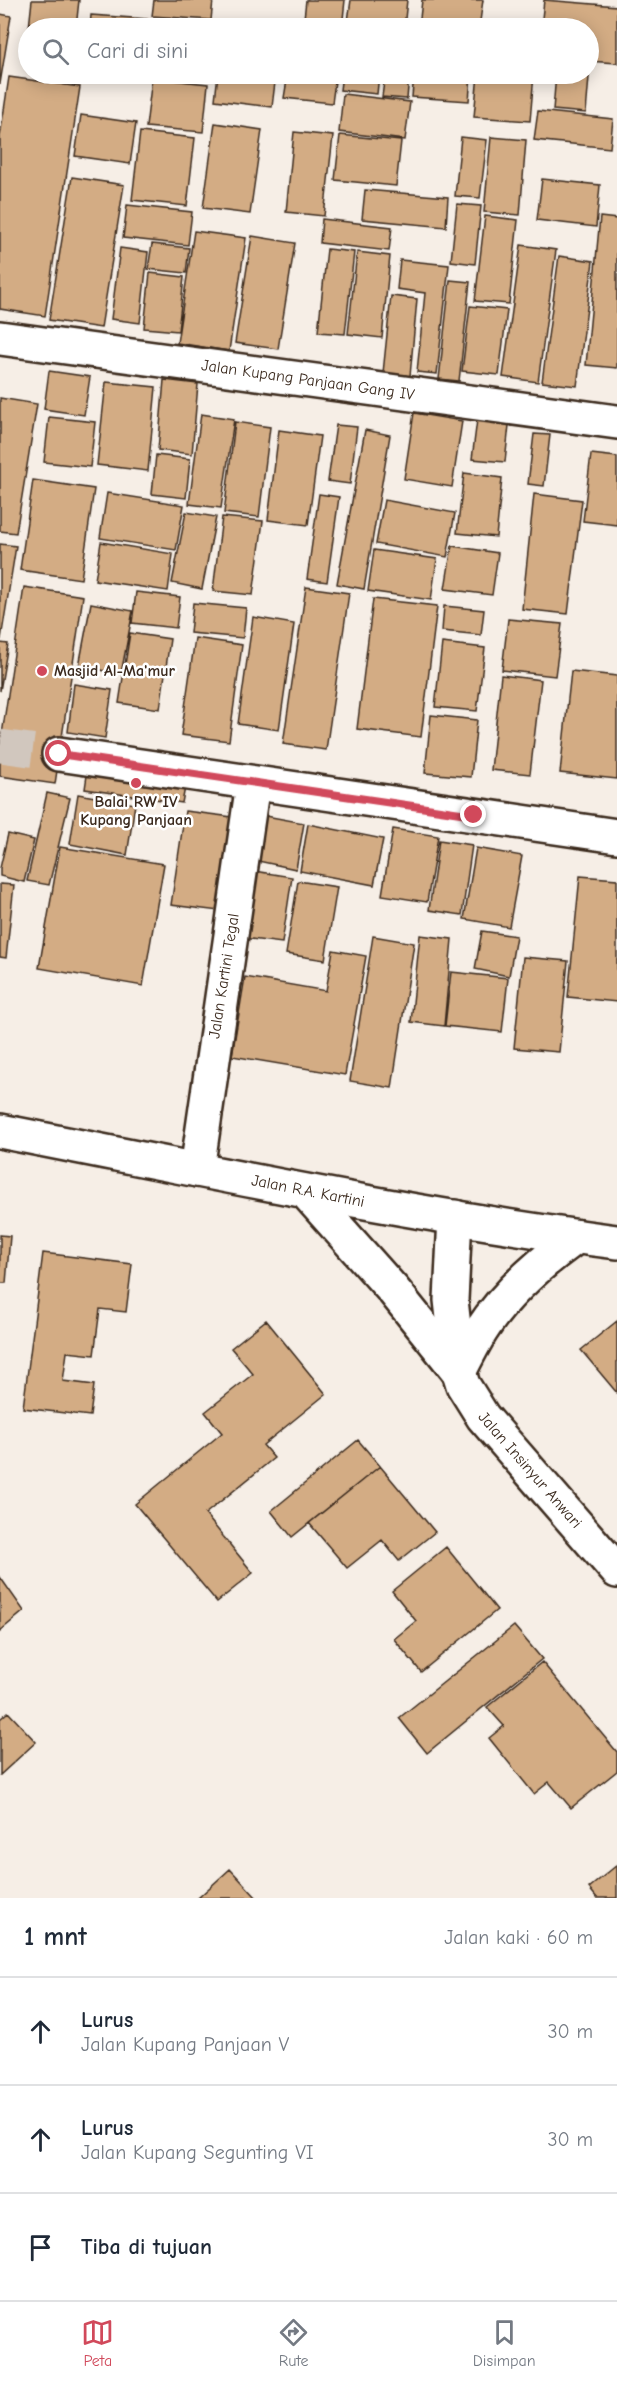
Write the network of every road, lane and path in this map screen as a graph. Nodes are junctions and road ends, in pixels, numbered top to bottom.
1 (0, 338) edge
2 (617, 422) edge
3 (59, 754) tunnel mouth
4 (253, 783) junction
5 (617, 836) edge
6 (0, 1131) edge
7 (197, 1170) junction
8 (305, 1191) junction
9 (455, 1217) junction
10 (576, 1237) junction
11 (617, 1242) edge
12 (459, 1372) junction
13 (617, 1571) edge

1 - 2 street, Jalan Kupang Panjaan Gang IV
3 - 4 street
4 - 5 street
4 - 7 street, Jalan Kartini Tegal
6 - 7 street, Jalan R.A. Kartini
7 - 8 street, Jalan R.A. Kartini
8 - 9 street, Jalan R.A. Kartini
8 - 12 street
9 - 10 street, Jalan R.A. Kartini
9 - 12 street, Jalan Insinyur Anwari
10 - 11 street, Jalan R.A. Kartini
10 - 12 street
12 - 13 street, Jalan Insinyur Anwari

